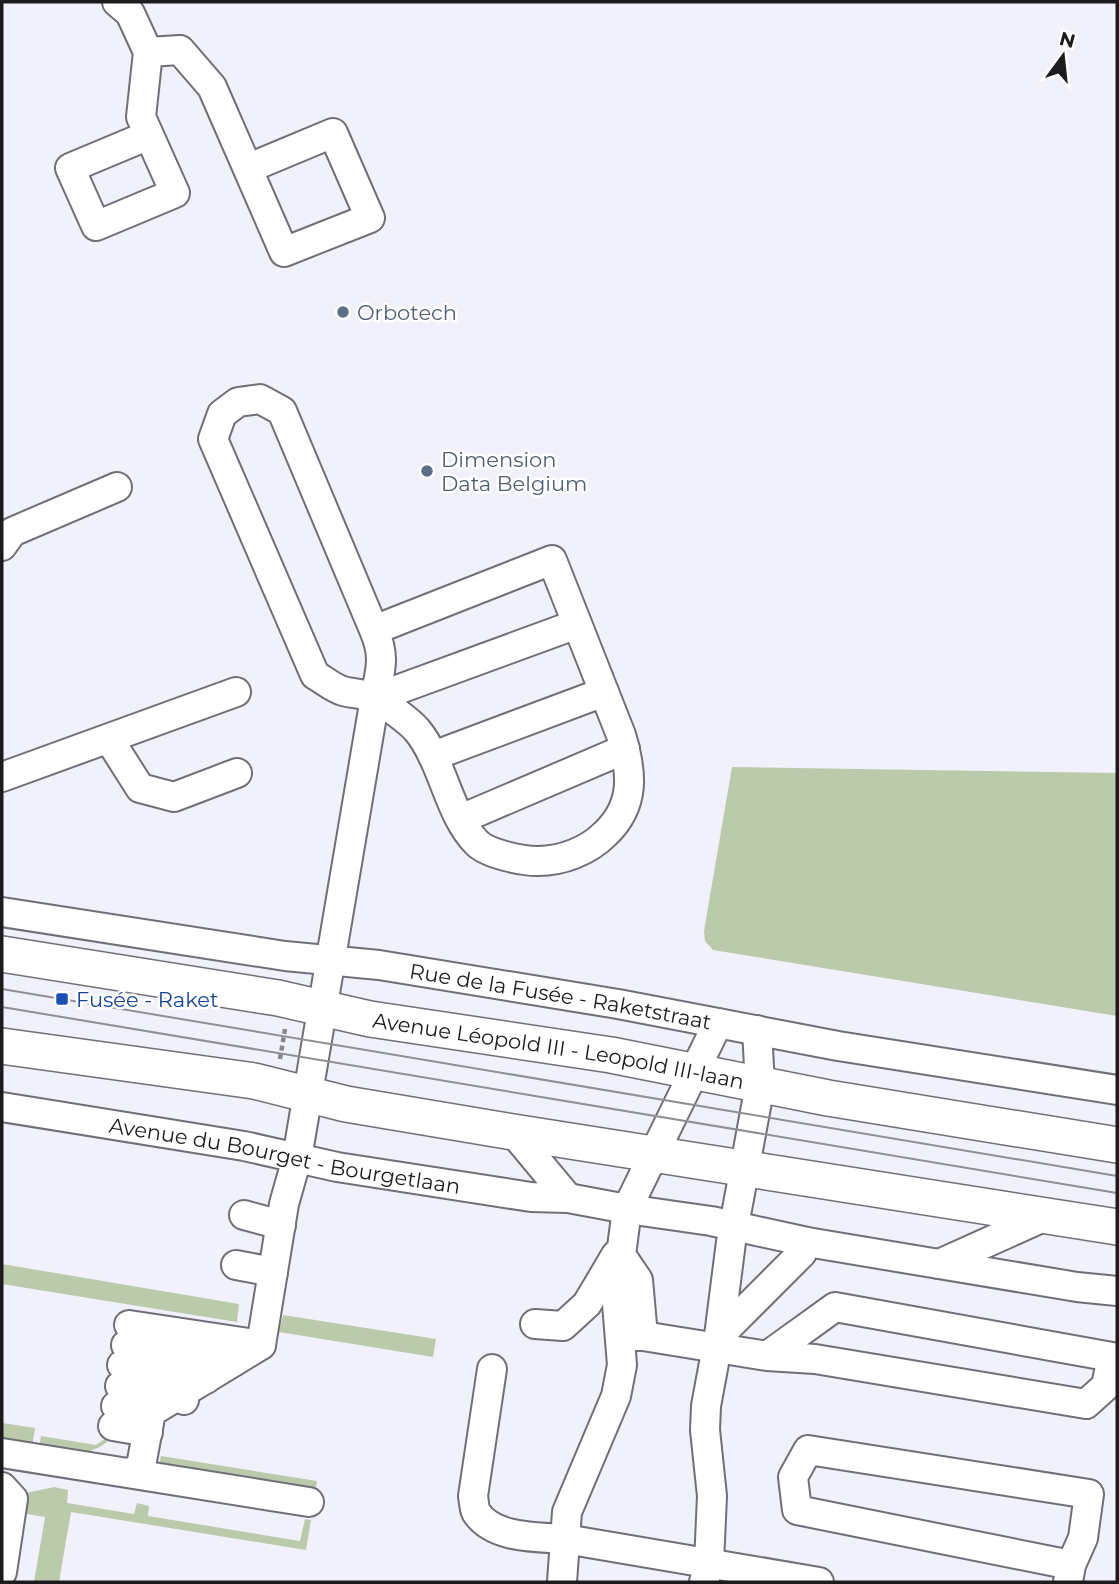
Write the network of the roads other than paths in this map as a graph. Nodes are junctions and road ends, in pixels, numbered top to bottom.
1 (117, 2) edge
2 (148, 52) junction
3 (149, 135) dead end
4 (249, 168) junction
5 (117, 488) dead end
6 (2, 545) edge
7 (577, 624) junction
8 (374, 630) junction
9 (236, 692) dead end
10 (604, 692) junction
11 (375, 698) junction
12 (109, 739) junction
13 (625, 749) junction
14 (433, 756) junction
15 (237, 773) dead end
16 (2, 777) edge
17 (461, 819) junction
18 (2, 912) edge
19 (2, 954) edge
20 (331, 960) junction
21 (322, 1008) junction
22 (718, 1023) junction
23 (757, 1030) junction
24 (2, 1046) edge
25 (694, 1071) junction
26 (760, 1085) junction
27 (1117, 1090) edge
28 (308, 1094) junction
29 (2, 1107) edge
30 (513, 1132) junction
31 (1117, 1145) edge
32 (654, 1153) junction
33 (297, 1157) junction
34 (745, 1167) junction
35 (568, 1198) junction
36 (626, 1209) junction
37 (244, 1215) dead end
38 (1046, 1216) junction
39 (281, 1225) junction
40 (734, 1226) junction
41 (1117, 1227) edge
42 (807, 1242) junction
43 (621, 1251) junction
44 (939, 1264) junction
45 (236, 1265) dead end
46 (273, 1272) junction
47 (1117, 1291) edge
48 (535, 1324) dead end
49 (632, 1336) junction
50 (718, 1342) junction
51 (766, 1356) junction
52 (252, 1357) junction
53 (492, 1369) dead end
54 (121, 1375) junction
55 (205, 1378) junction
56 (186, 1402) junction
57 (150, 1422) junction
58 (3, 1462) edge
59 (131, 1473) junction
60 (2, 1487) edge
61 (309, 1502) dead end
62 (565, 1539) junction
63 (2, 1572) edge
64 (706, 1572) edge
65 (1070, 1574) edge
66 (562, 1582) edge
67 (819, 1582) edge

1 - 2 street
2 - 3 street
2 - 4 street
4 - 4 street
5 - 6 street
7 - 8 street
7 - 10 street
7 - 11 street
8 - 11 street
8 - 11 street
9 - 12 street
10 - 13 street
10 - 14 street
11 - 14 street
11 - 20 street
12 - 15 street
12 - 16 street
13 - 17 street
13 - 17 street
14 - 17 street
18 - 20 street, Rue de la Fusée - Raketstraat
19 - 21 main road, Avenue Léopold III - Leopold III-laan
20 - 21 street
20 - 22 street, Rue de la Fusée - Raketstraat
21 - 25 main road, Avenue Léopold III - Leopold III-laan
21 - 28 street
22 - 23 street, Rue de la Fusée - Raketstraat
22 - 25 street
23 - 26 street
23 - 27 street, Rue de la Fusée - Raketstraat
24 - 28 main road
25 - 26 main road, Avenue Léopold III - Leopold III-laan
25 - 32 street
26 - 31 main road, Avenue Léopold III - Leopold III-laan
26 - 34 street
28 - 30 main road
28 - 33 street
29 - 33 street, Avenue du Bourget - Bourgetlaan
30 - 32 main road
30 - 35 street
32 - 34 main road
32 - 36 street
33 - 35 street, Avenue du Bourget - Bourgetlaan
33 - 39 street
34 - 38 main road
34 - 40 street
35 - 36 street, Avenue du Bourget - Bourgetlaan
36 - 40 street, Avenue du Bourget - Bourgetlaan
36 - 43 street
37 - 39 street
38 - 41 main road
38 - 44 street
39 - 46 street
40 - 42 street, Avenue du Bourget - Bourgetlaan
40 - 50 street
42 - 44 street, Avenue du Bourget - Bourgetlaan
42 - 50 street
43 - 48 street
43 - 49 street
44 - 47 street, Avenue du Bourget - Bourgetlaan
45 - 46 street
46 - 52 street
49 - 50 street
49 - 62 street
50 - 51 street
50 - 64 street
51 - 51 street
52 - 54 street
52 - 55 street
53 - 62 street
54 - 55 street
54 - 56 street
54 - 57 street
55 - 56 street
56 - 57 street
57 - 59 street
58 - 59 street
59 - 61 street
60 - 63 street
62 - 64 street
62 - 66 street
64 - 67 street
65 - 65 street

